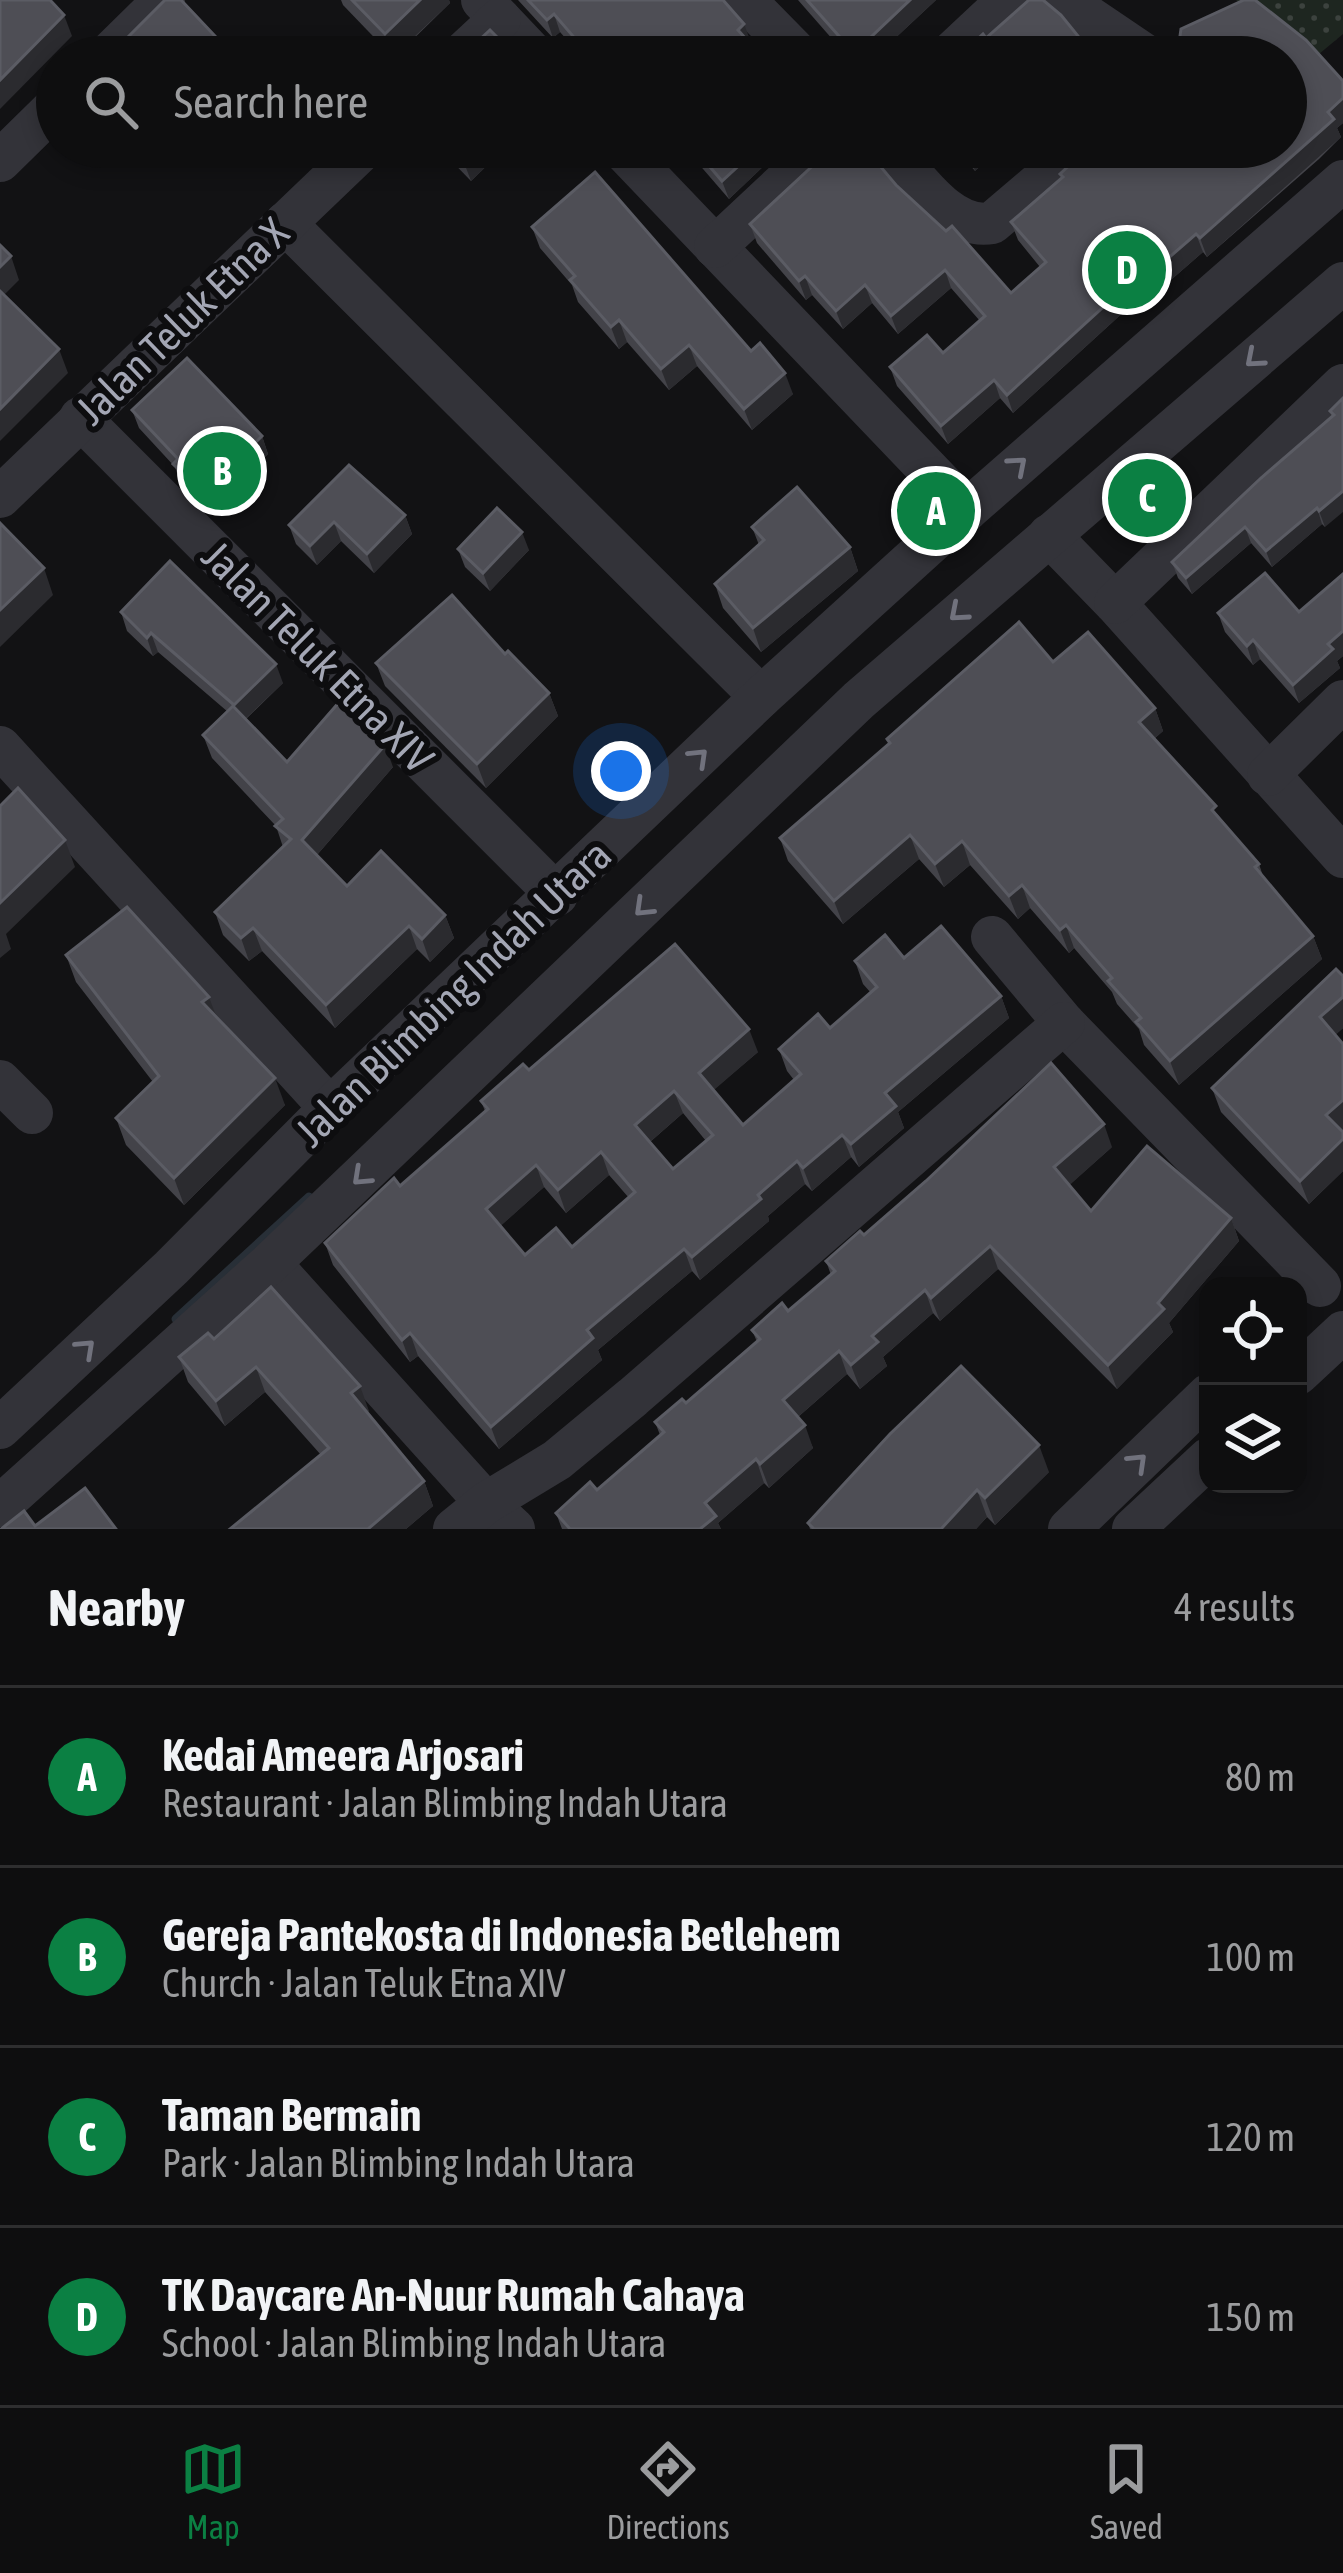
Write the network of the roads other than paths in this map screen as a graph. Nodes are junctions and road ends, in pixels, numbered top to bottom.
1 (164, 0) edge
2 (745, 0) edge
3 (1064, 0) edge
4 (992, 5) edge
5 (491, 9) edge
6 (127, 36) edge
7 (473, 36) edge
8 (516, 36) edge
9 (780, 36) edge
10 (965, 36) edge
11 (1117, 36) edge
12 (36, 125) edge
13 (0, 160) edge
14 (343, 168) edge
15 (640, 168) edge
16 (800, 168) edge
17 (908, 168) edge
18 (1056, 168) edge
19 (1343, 181) edge
20 (285, 223) junction
21 (715, 248) junction
22 (1343, 283) edge
23 (1343, 385) edge
24 (80, 418) junction
25 (0, 497) edge
26 (967, 510) junction
27 (1048, 535) junction
28 (1115, 603) junction
29 (761, 697) junction
30 (1343, 701) edge
31 (0, 747) edge
32 (1268, 776) junction
33 (1343, 857) edge
34 (557, 895) junction
35 (992, 937) dead end
36 (1064, 1023) junction
37 (0, 1081) edge
38 (330, 1108) junction
39 (32, 1113) dead end
40 (270, 1263) junction
41 (1320, 1286) edge
42 (1343, 1332) edge
43 (1307, 1366) edge
44 (1199, 1404) edge
45 (0, 1428) edge
46 (1199, 1467) edge
47 (0, 1506) edge
48 (494, 1523) edge
49 (1069, 1529) edge
50 (1133, 1529) edge

1 - 6 street
2 - 9 street
3 - 11 street
4 - 10 street
5 - 7 street
5 - 8 street
12 - 13 street
14 - 20 street, Jalan Teluk Etna X
15 - 21 street
16 - 21 street
17 - 18 street
26 -> 19 street, Jalan Blimbing Indah Utara
20 - 24 street, Jalan Teluk Etna X
20 - 29 street
21 - 26 street
22 -> 27 street, Jalan Blimbing Indah Utara
23 - 28 street
24 - 25 street, Jalan Teluk Etna X
24 - 34 street, Jalan Teluk Etna XIV
26 - 29 street, Jalan Blimbing Indah Utara
27 - 28 street
27 -> 40 street, Jalan Blimbing Indah Utara
28 - 32 street
34 -> 29 street, Jalan Blimbing Indah Utara
30 - 32 street
31 - 38 street
32 - 33 street
34 - 38 street, Jalan Blimbing Indah Utara
35 - 36 street
36 - 41 street
36 - 48 street
37 - 39 street
45 -> 38 street, Jalan Blimbing Indah Utara
40 - 47 street, Jalan Blimbing Indah Utara
40 - 48 street
42 - 43 street
49 -> 44 street
46 - 50 street

